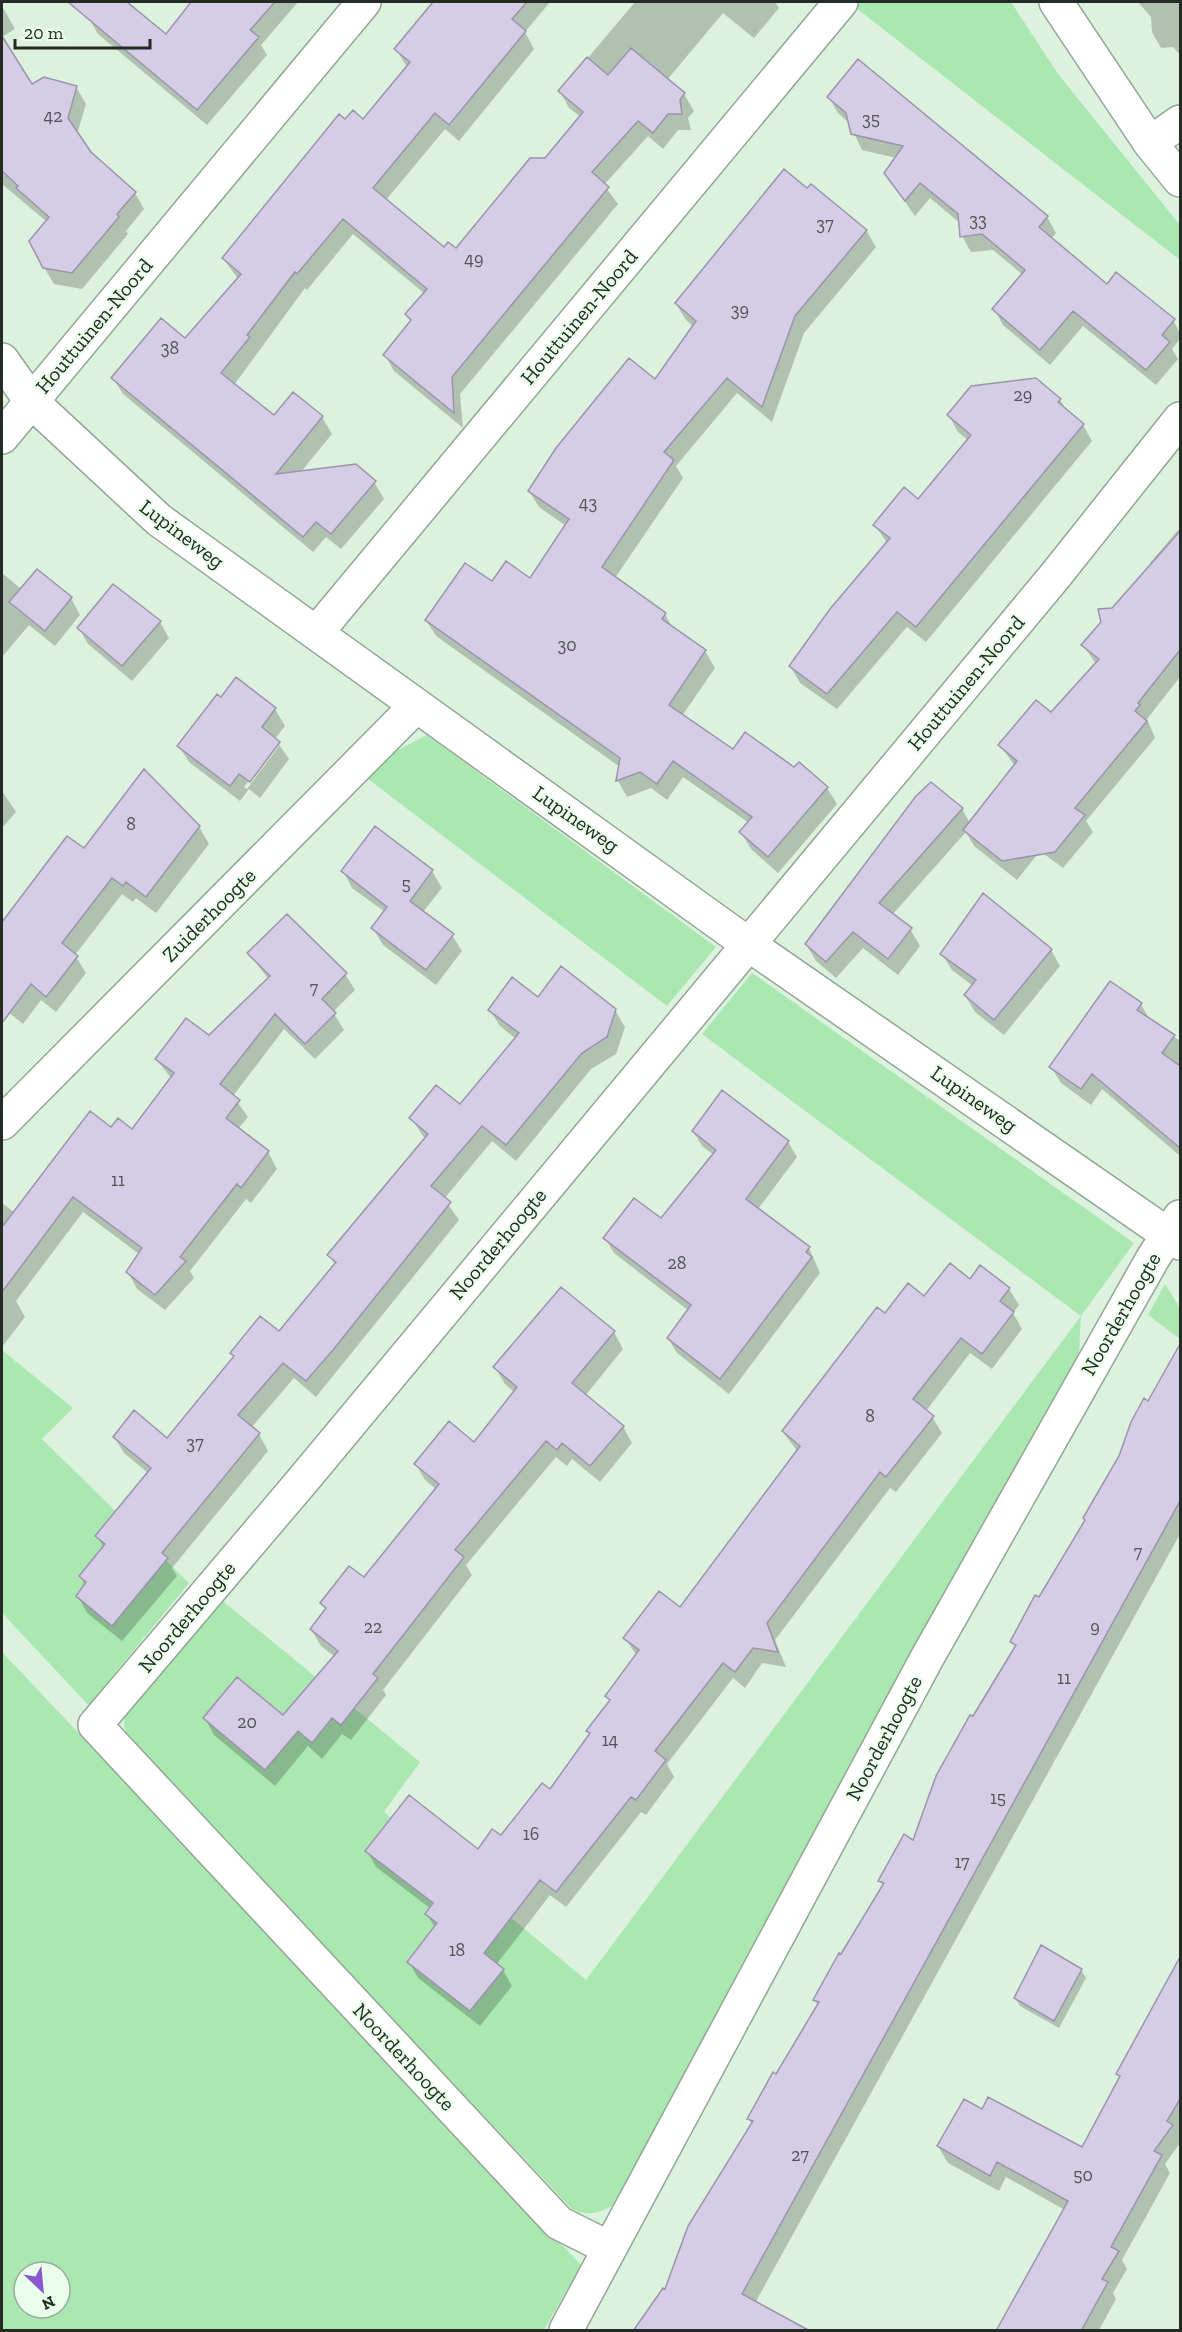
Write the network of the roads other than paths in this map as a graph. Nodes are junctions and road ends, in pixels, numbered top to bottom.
1 (364, 2) edge
2 (841, 2) edge
3 (1056, 2) edge
4 (1180, 122) edge
5 (1150, 143) junction
6 (1180, 180) edge
7 (2, 360) edge
8 (31, 401) junction
9 (1180, 419) edge
10 (2, 437) edge
11 (317, 633) junction
12 (416, 706) junction
13 (748, 944) junction
14 (2, 1123) edge
15 (1176, 1231) edge
16 (609, 2248) junction
17 (566, 2331) edge

1 - 8 street, Houttuinen-Noord
2 - 11 street, Houttuinen-Noord
3 - 5 street
4 - 5 street
5 - 6 street
7 - 8 street, Lupineweg
8 - 10 street
8 - 11 street, Lupineweg
9 - 13 street, Houttuinen-Noord
11 - 12 street, Lupineweg
12 - 13 street, Lupineweg
12 - 14 street, Zuiderhoogte
13 - 15 street, Lupineweg
13 - 16 street, Noorderhoogte
15 - 16 street, Noorderhoogte
16 - 17 street, Noorderhoogte

